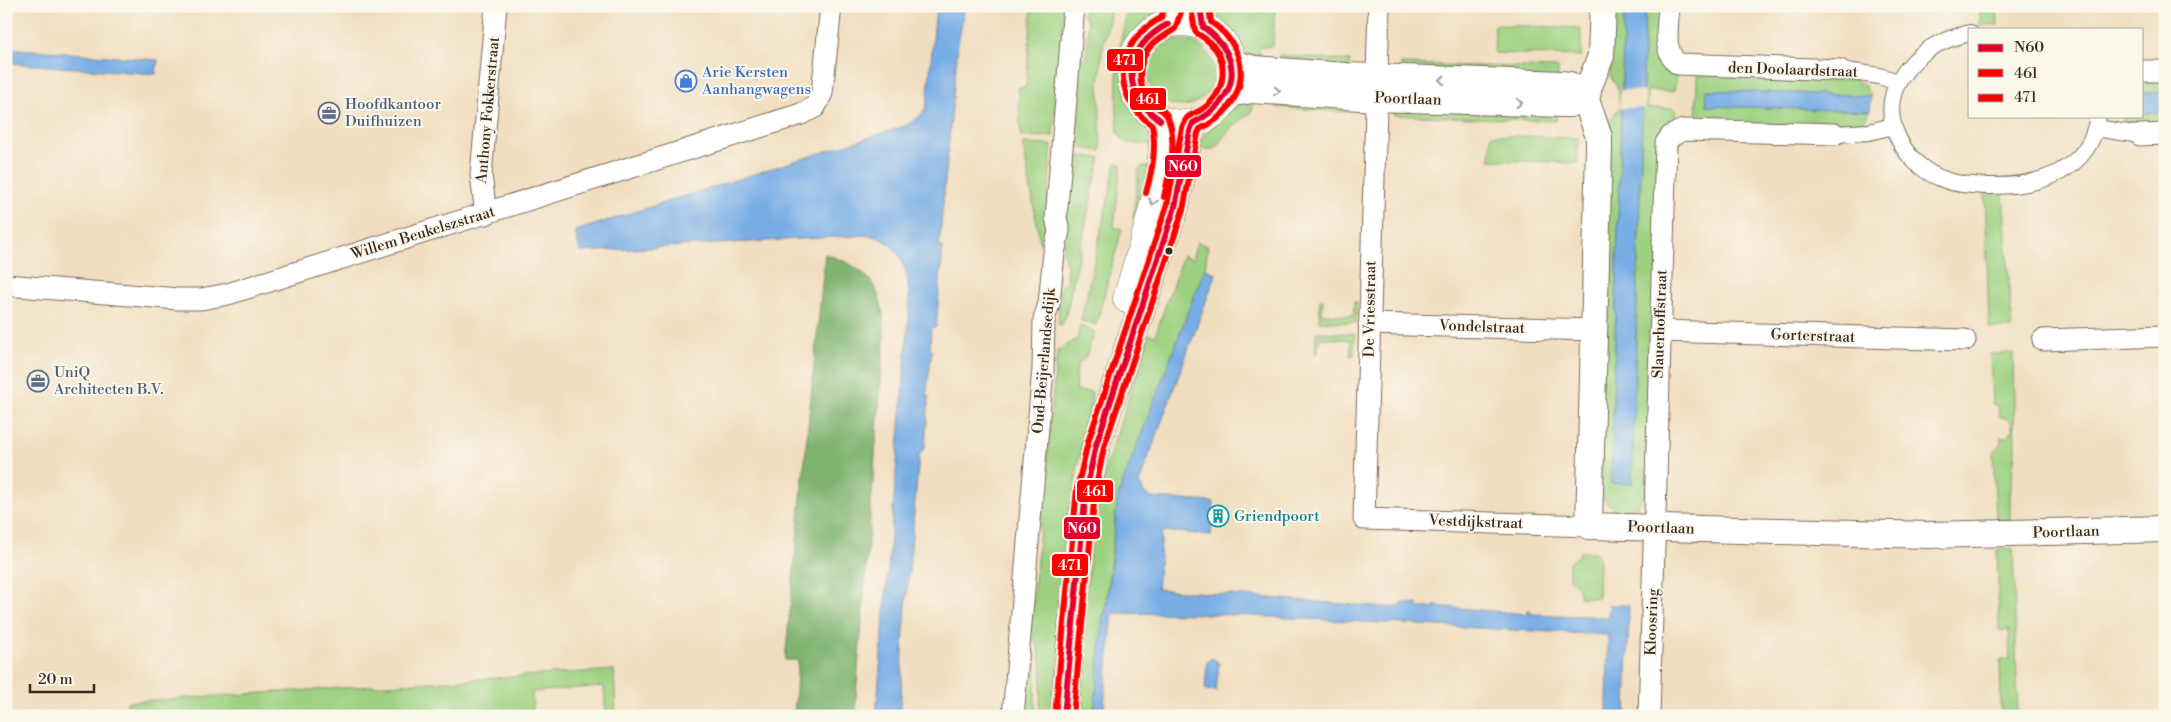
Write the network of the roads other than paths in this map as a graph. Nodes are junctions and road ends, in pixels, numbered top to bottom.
1 (496, 6) edge
2 (831, 6) edge
3 (1074, 6) edge
4 (1378, 6) edge
5 (1603, 6) edge
6 (1669, 6) edge
7 (1171, 15) edge
8 (1202, 17) edge
9 (1968, 34) edge
10 (1232, 63) junction
11 (1840, 70) joint
12 (2144, 71) edge
13 (2165, 71) edge
14 (1898, 82) junction
15 (1376, 88) junction
16 (1228, 94) junction
17 (1586, 96) junction
18 (1160, 120) junction
19 (2097, 122) edge
20 (1194, 123) junction
21 (1893, 126) junction
22 (1835, 134) joint
23 (2165, 134) edge
24 (2140, 135) joint
25 (486, 214) junction
26 (6, 285) edge
27 (1369, 324) junction
28 (1594, 330) junction
29 (1660, 331) junction
30 (2165, 336) edge
31 (1965, 340) dead end
32 (2043, 340) dead end
33 (1096, 445) junction
34 (1364, 519) joint
35 (1589, 526) junction
36 (1655, 528) junction
37 (2165, 529) edge
38 (1013, 716) edge
39 (1064, 716) edge
40 (1649, 716) edge

1 - 25 street, Anthony Fokkerstraat
2 - 25 street, Willem Beukelszstraat
3 - 38 street, Oud-Beijerlandsedijk
4 - 15 street, De Vriesstraat
5 - 17 street
6 - 11 street, den Doolaardstraat
7 - 8 main road
7 - 18 main road
8 - 10 main road
9 - 14 street
10 - 15 street, Poortlaan
10 - 16 main road
11 - 14 street, den Doolaardstraat
12 - 13 street
14 - 21 street
16 -> 15 street, Poortlaan
15 - 17 street, Poortlaan
15 - 27 street, De Vriesstraat
16 - 20 main road
17 - 28 street
18 - 20 main road
18 -> 33 main road
19 - 21 street
19 - 24 street
20 - 33 main road
21 - 22 street
22 - 29 street, Slauerhoffstraat
23 - 24 street
25 - 26 street, Willem Beukelszstraat
27 - 28 street, Vondelstraat
27 - 34 street, De Vriesstraat
28 - 35 street
29 - 31 street, Gorterstraat
29 - 36 street, Slauerhoffstraat
30 - 32 street
33 - 39 main road
34 - 35 street, Vestdijkstraat
35 - 36 street, Poortlaan
36 - 37 street, Poortlaan
36 - 40 street, Kloosring

